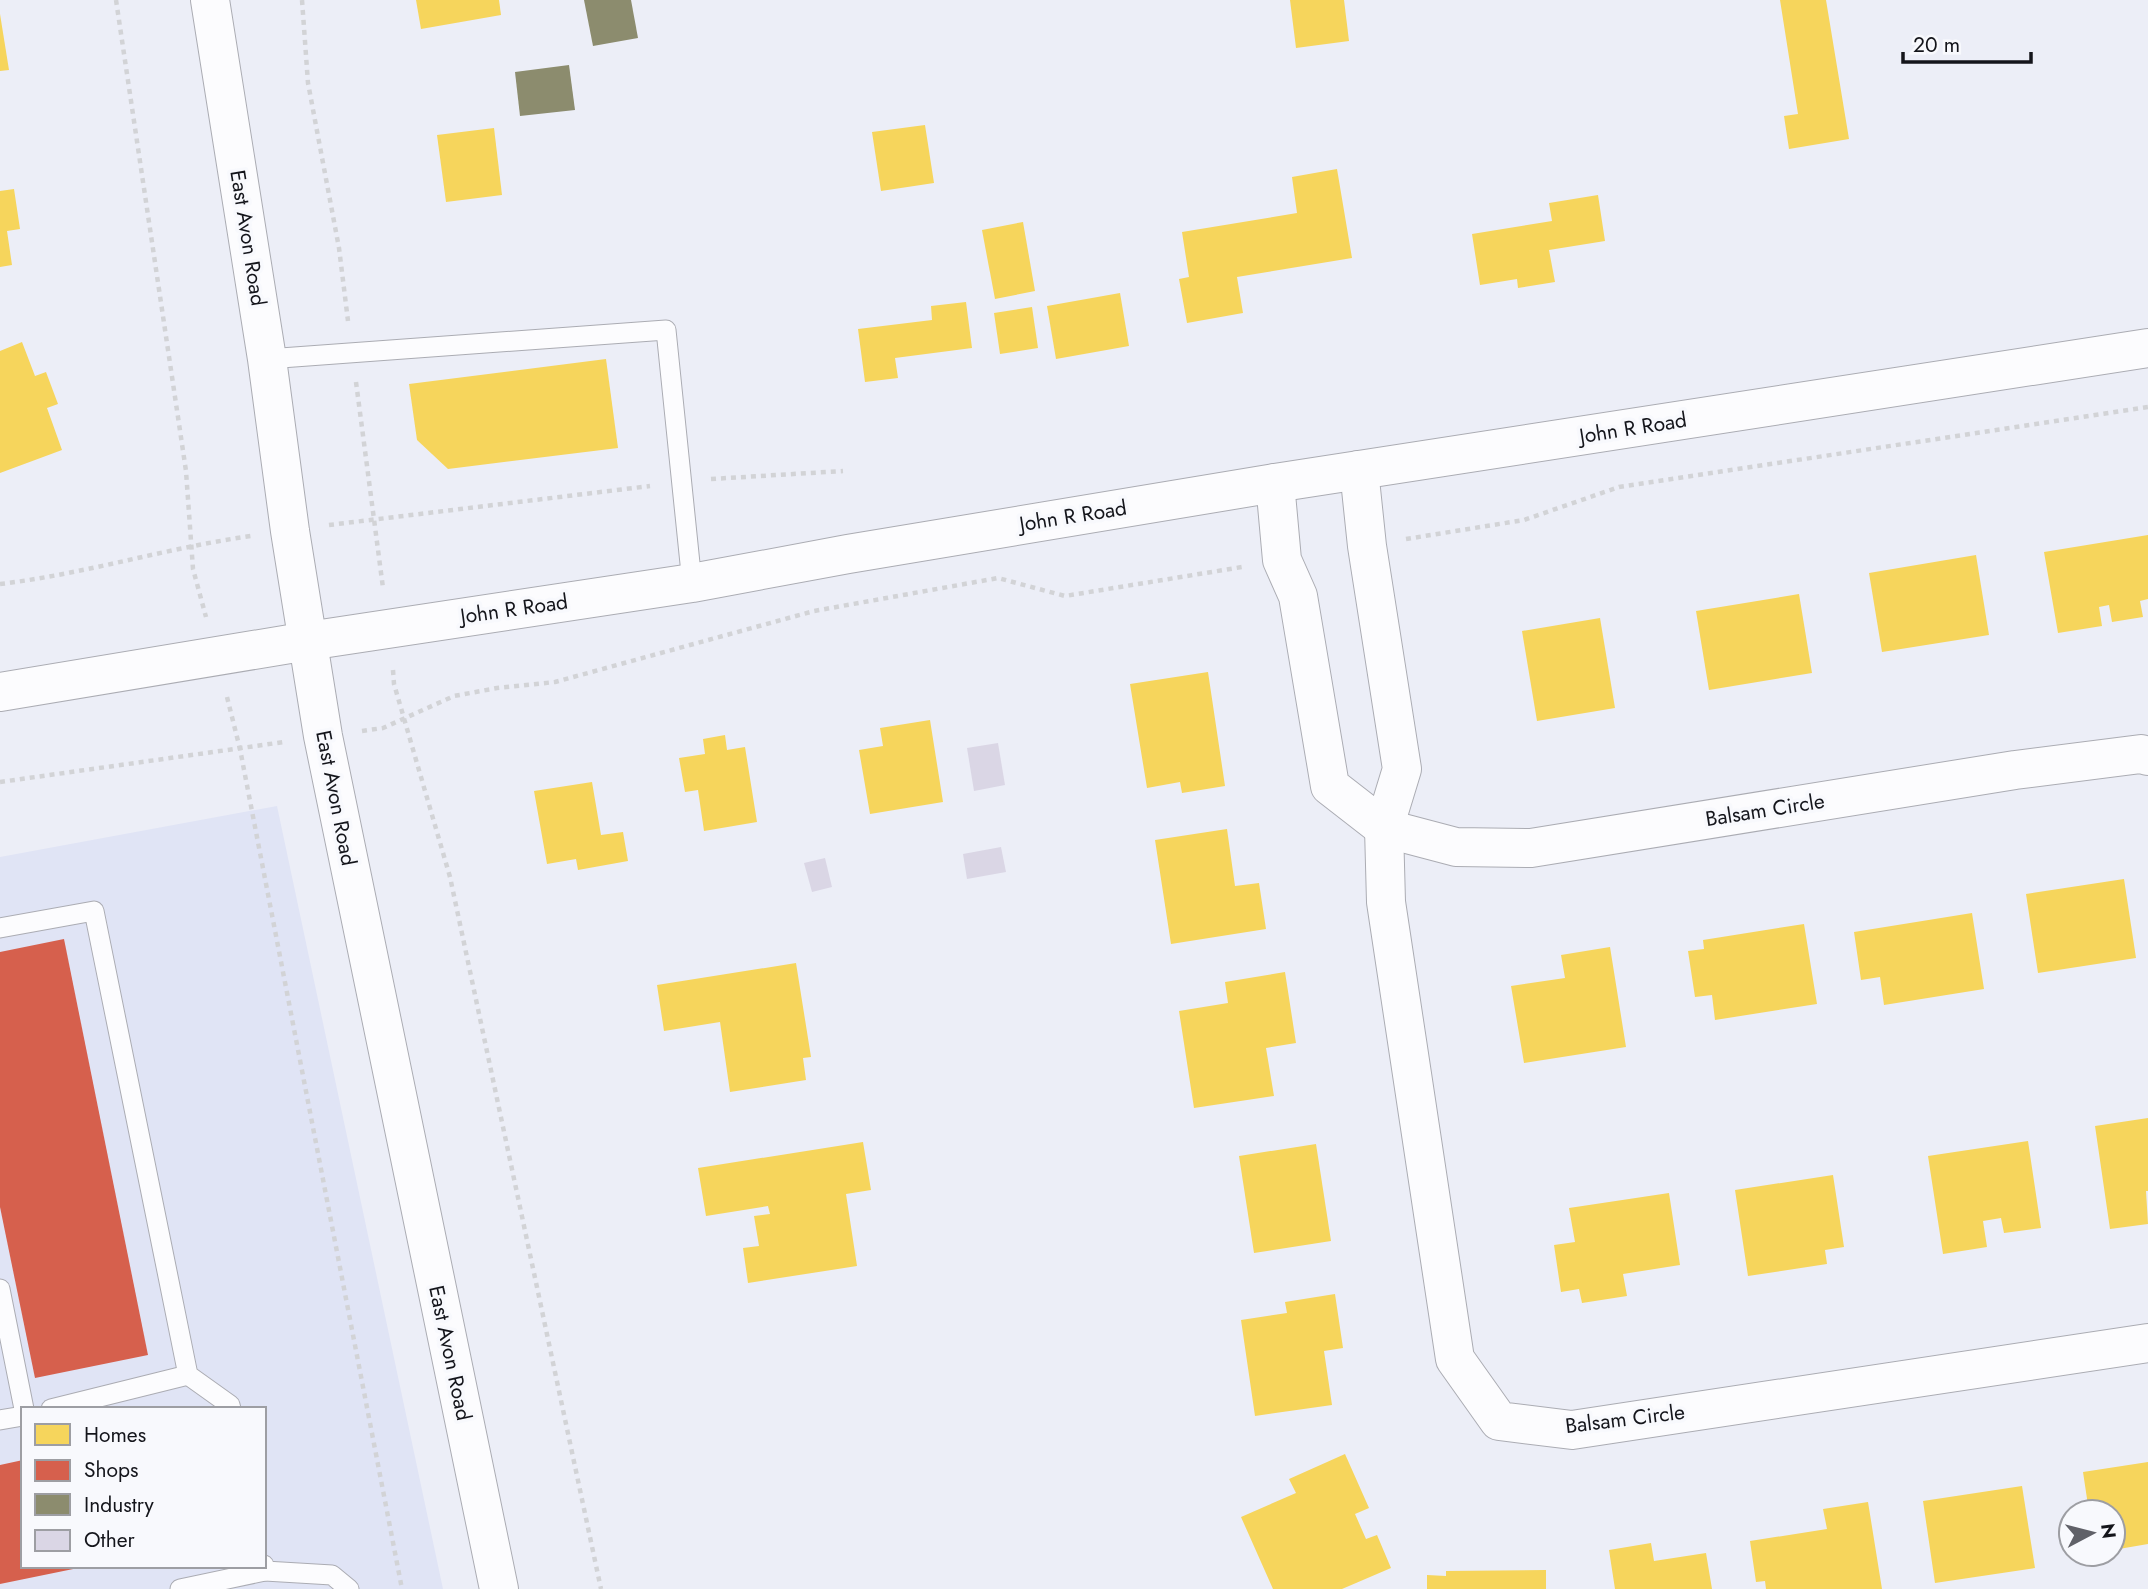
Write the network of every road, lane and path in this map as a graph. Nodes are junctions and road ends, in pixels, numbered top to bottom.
1 (116, 0) edge
2 (210, 0) edge
3 (302, 0) edge
4 (2148, 348) edge
5 (352, 353) junction
6 (267, 359) junction
7 (1359, 470) junction
8 (843, 471) dead end
9 (681, 482) junction
10 (1275, 483) junction
11 (354, 522) dead end
12 (374, 522) junction
13 (219, 540) dead end
14 (192, 545) junction
15 (379, 552) dead end
16 (692, 583) junction
17 (0, 584) edge
18 (198, 584) dead end
19 (308, 640) junction
20 (394, 684) dead end
21 (0, 692) edge
22 (2148, 756) edge
23 (0, 782) edge
24 (1384, 828) junction
25 (0, 929) edge
26 (0, 1289) edge
27 (2148, 1343) edge
28 (188, 1376) junction
29 (24, 1407) edge
30 (59, 1407) edge
31 (230, 1407) edge
32 (21, 1416) edge
33 (0, 1420) edge
34 (265, 1568) edge
35 (496, 1588) edge
36 (180, 1589) edge
37 (349, 1589) edge
38 (402, 1589) edge
39 (601, 1589) edge

1 - 14 path
2 - 6 street, East Avon Road
3 - 5 path
4 - 7 street, John R Road
5 - 6 lane
5 - 9 lane
5 - 12 path
6 - 19 street, East Avon Road
7 - 10 street, John R Road
7 - 24 street, Balsam Circle
8 - 9 path
9 - 12 path
9 - 16 lane
10 - 16 street, John R Road
10 - 24 street, Balsam Circle
11 - 12 path
12 - 15 path
13 - 14 path
14 - 17 path
14 - 18 path
16 - 19 street, John R Road
19 - 21 street, John R Road
19 - 35 street, East Avon Road
20 - 39 path
22 - 24 street, Balsam Circle
23 - 38 path
24 - 27 street, Balsam Circle
25 - 28 lane
26 - 29 lane
28 - 30 lane
28 - 31 lane
32 - 33 lane
34 - 36 lane
34 - 37 lane

